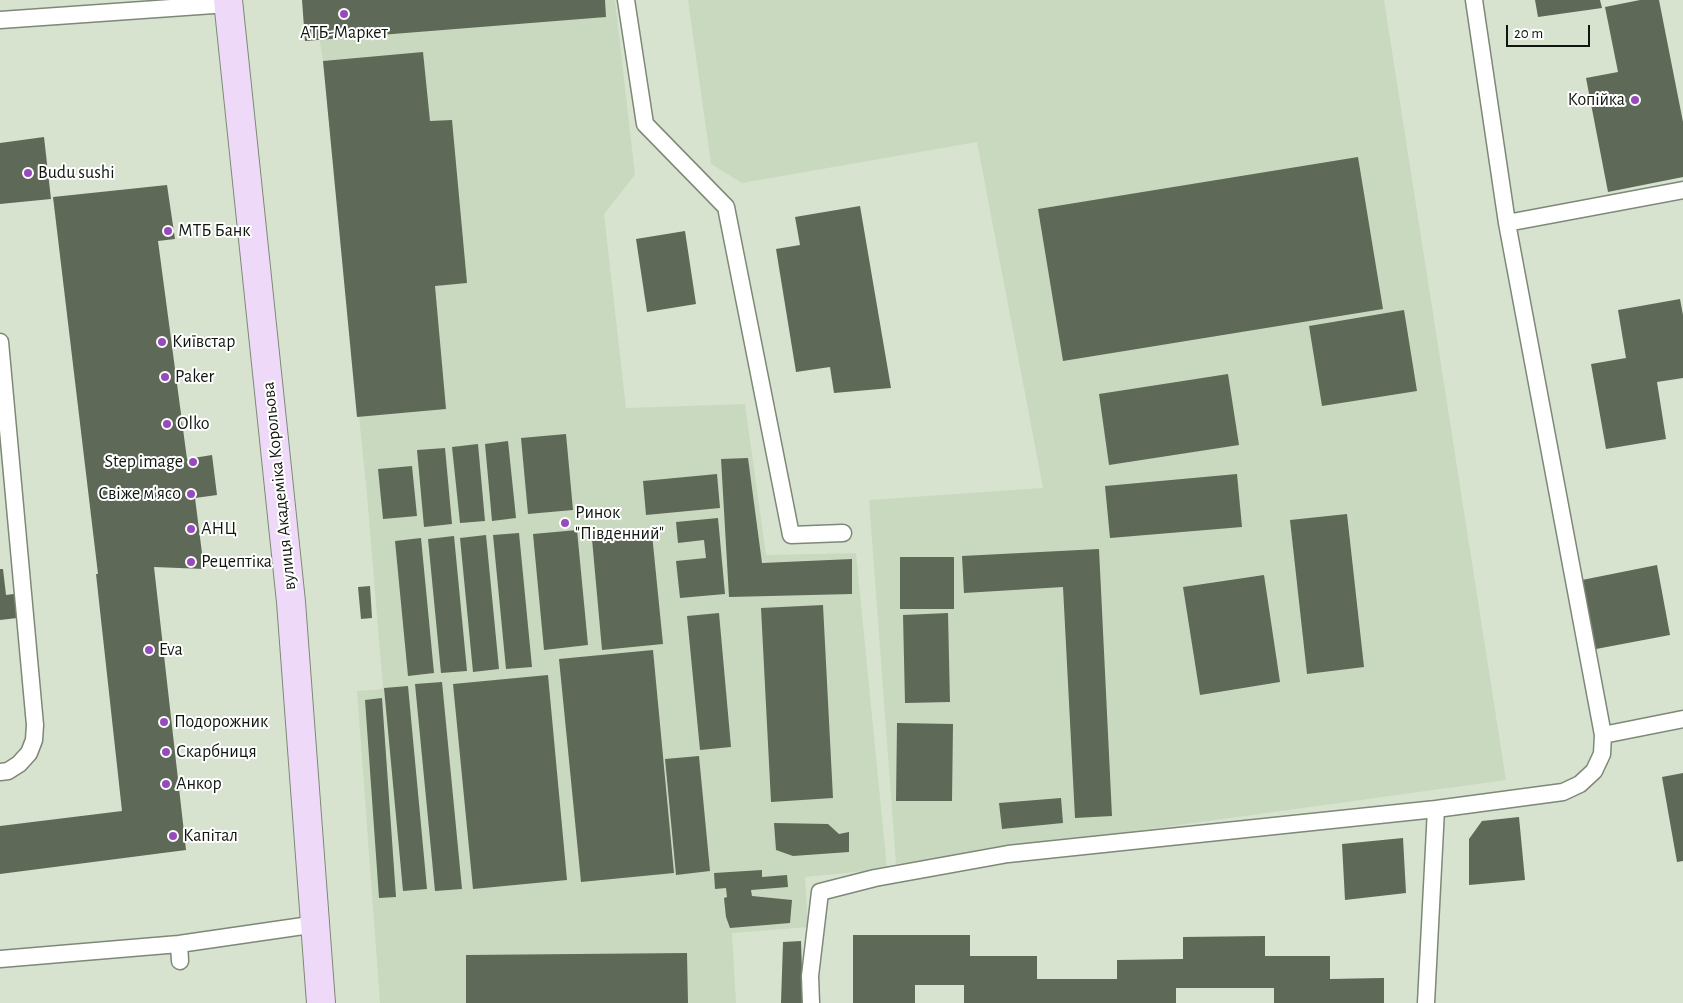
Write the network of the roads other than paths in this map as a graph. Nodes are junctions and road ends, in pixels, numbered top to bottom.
1 (626, 0) edge
2 (1474, 0) edge
3 (228, 2) edge
4 (0, 20) edge
5 (1683, 190) edge
6 (1507, 223) junction
7 (0, 342) edge
8 (7, 489) edge
9 (843, 533) dead end
10 (1683, 718) edge
11 (1603, 735) junction
12 (0, 772) edge
13 (1436, 809) junction
14 (317, 924) junction
15 (179, 944) junction
16 (0, 959) edge
17 (180, 961) dead end
18 (322, 1003) edge
19 (811, 1003) edge
20 (1426, 1003) edge

1 - 9 lane
2 - 6 lane
3 - 4 lane
3 - 14 main road, вулиця Академіка Корольова
5 - 6 lane
6 - 11 lane
7 - 8 lane
8 - 12 lane
10 - 11 lane
11 - 13 lane
13 - 19 lane
13 - 20 lane
14 - 15 lane
14 - 18 main road, вулиця Академіка Корольова
15 - 16 lane
15 - 17 lane

